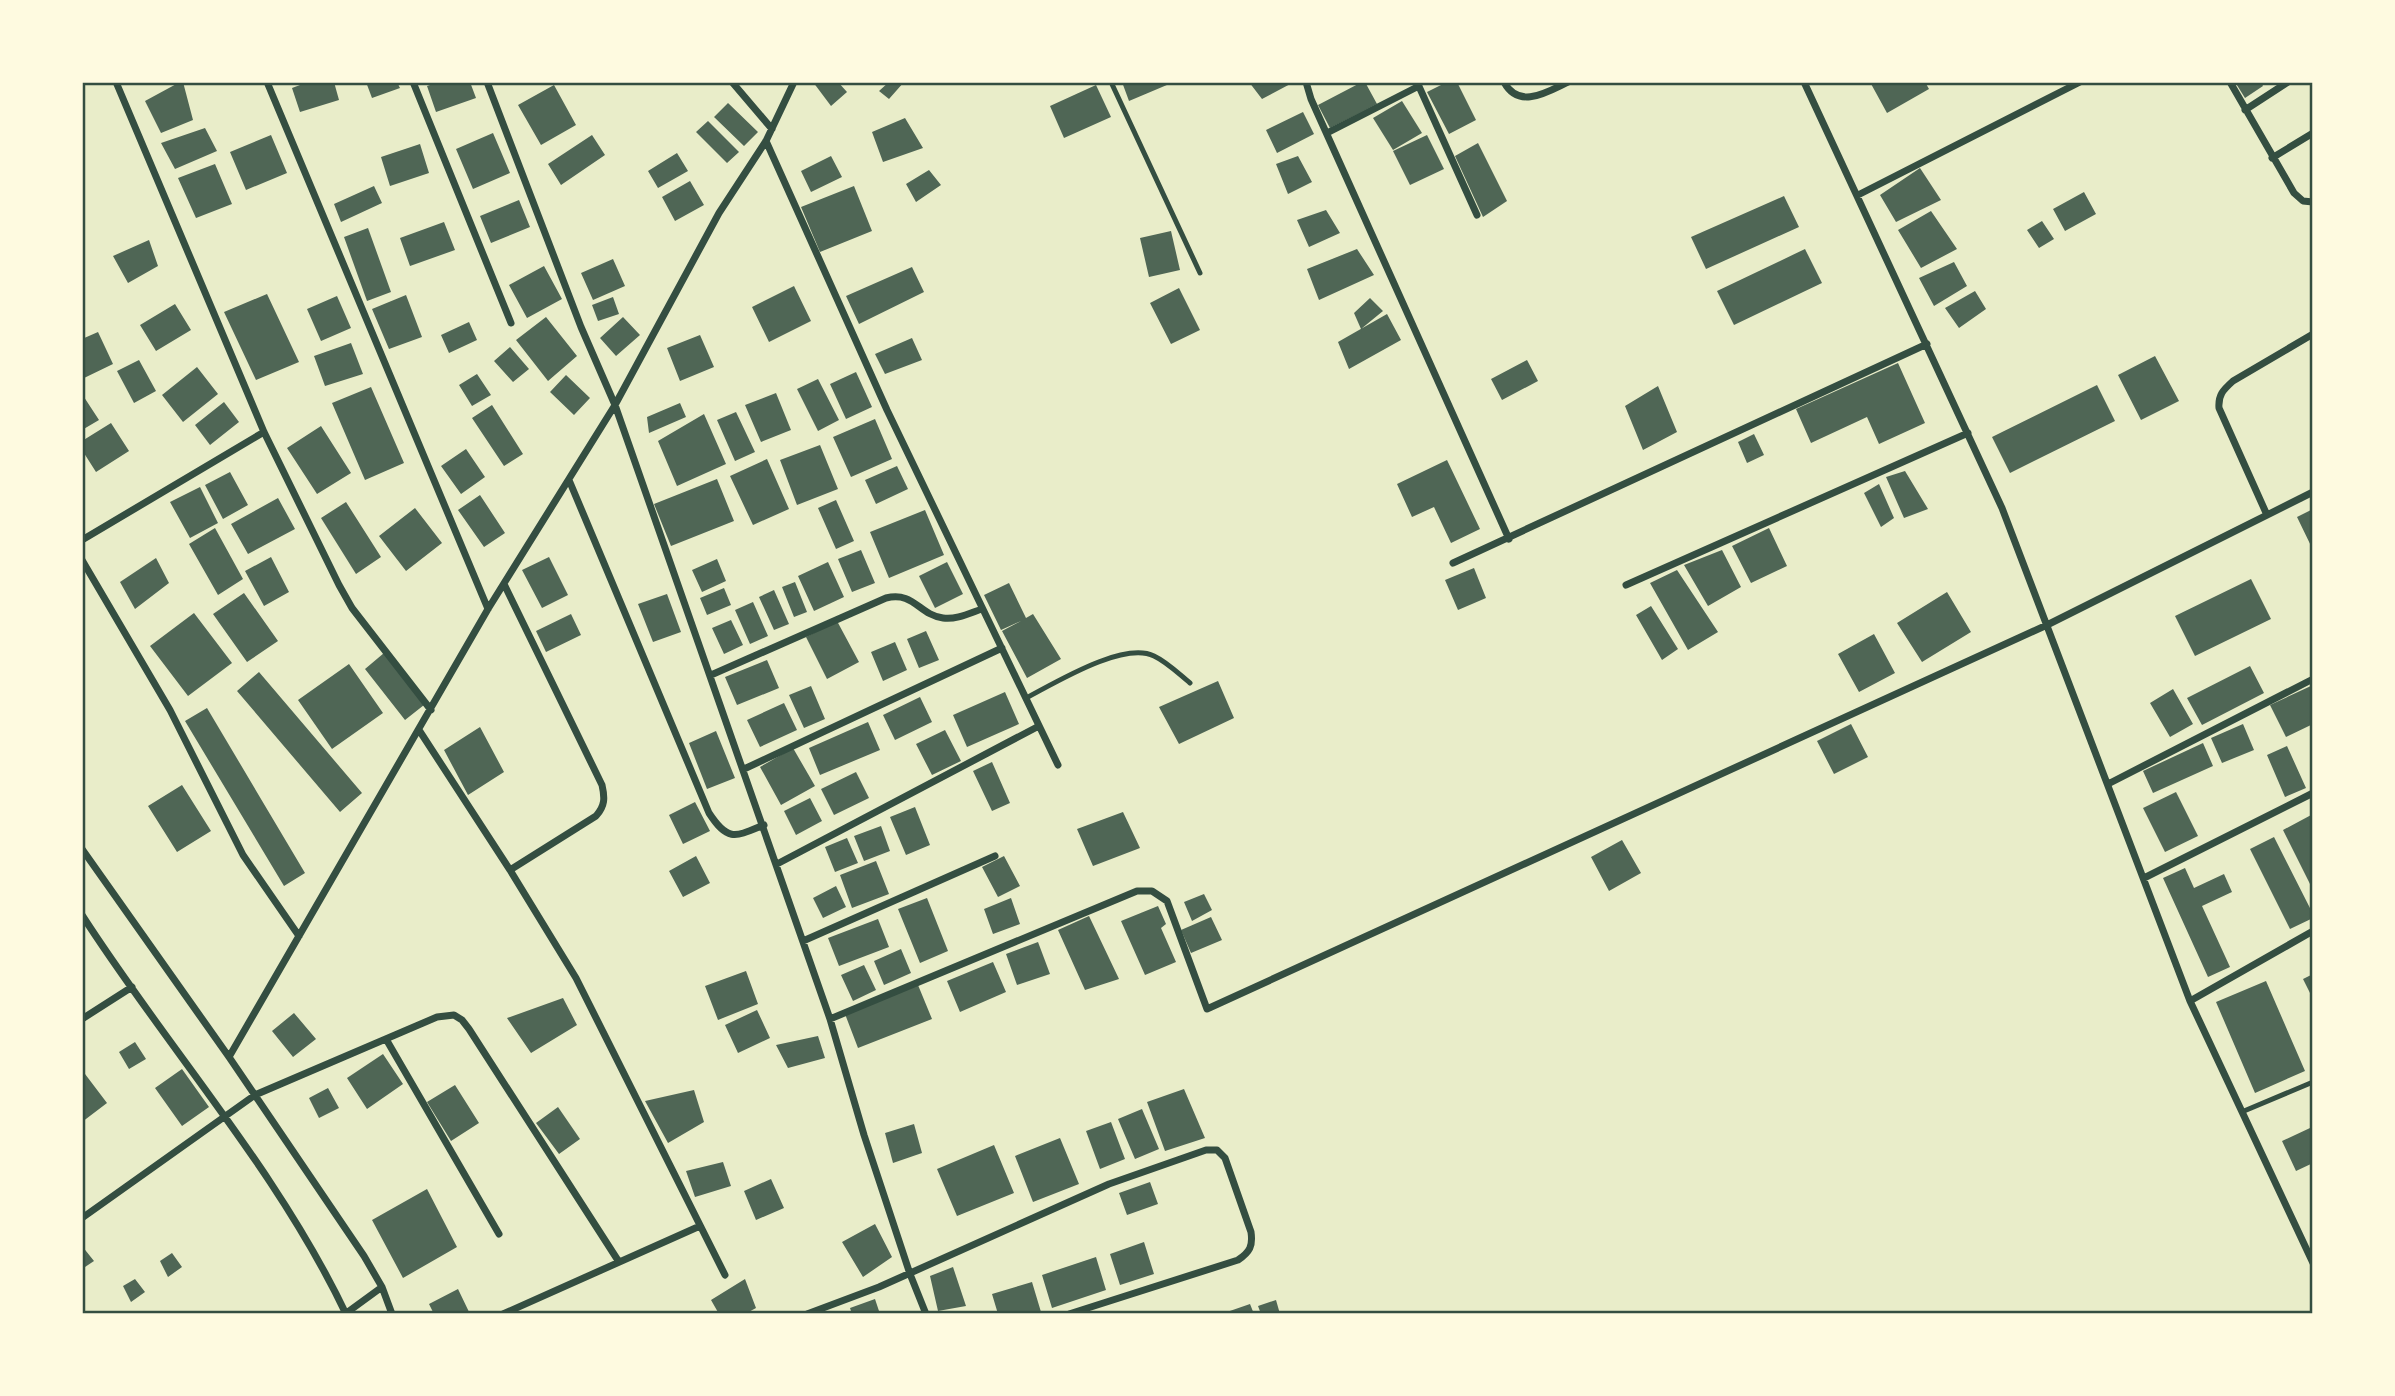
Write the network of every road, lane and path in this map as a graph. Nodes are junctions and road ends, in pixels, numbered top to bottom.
1 (116, 82) edge
2 (267, 82) edge
3 (413, 82) edge
4 (487, 82) edge
5 (732, 82) edge
6 (794, 82) edge
7 (1111, 82) edge
8 (1307, 82) edge
9 (1504, 82) edge
10 (1568, 82) edge
11 (1804, 82) edge
12 (2080, 82) edge
13 (2230, 82) edge
14 (2288, 82) edge
15 (1418, 84) edge
16 (2245, 110) junction
17 (772, 129) junction
18 (1327, 133) junction
19 (2313, 133) edge
20 (766, 141) junction
21 (2272, 158) junction
22 (1858, 195) junction
23 (2313, 202) edge
24 (1477, 215) dead end
25 (1200, 273) dead end
26 (511, 323) dead end
27 (2313, 334) edge
28 (1927, 344) junction
29 (615, 405) junction
30 (264, 432) junction
31 (1968, 433) junction
32 (569, 480) junction
33 (2313, 492) edge
34 (2267, 514) junction
35 (1509, 539) junction
36 (82, 540) edge
37 (82, 560) edge
38 (1453, 563) dead end
39 (504, 584) junction
40 (1626, 584) dead end
41 (488, 609) junction
42 (982, 609) junction
43 (2047, 625) junction
44 (1002, 648) junction
45 (711, 675) junction
46 (2313, 679) edge
47 (1190, 682) dead end
48 (1026, 698) junction
49 (431, 709) junction
50 (1039, 726) junction
51 (418, 730) junction
52 (1058, 765) dead end
53 (744, 769) junction
54 (2108, 784) junction
55 (2313, 793) edge
56 (764, 825) junction
57 (82, 849) edge
58 (995, 856) dead end
59 (777, 864) junction
60 (510, 870) junction
61 (2144, 878) junction
62 (82, 915) edge
63 (2313, 931) edge
64 (299, 936) junction
65 (803, 941) junction
66 (132, 987) junction
67 (2190, 1000) junction
68 (82, 1019) edge
69 (830, 1019) junction
70 (387, 1039) junction
71 (229, 1057) junction
72 (2313, 1082) edge
73 (255, 1095) junction
74 (2244, 1111) junction
75 (228, 1114) junction
76 (82, 1218) edge
77 (700, 1226) junction
78 (499, 1234) dead end
79 (619, 1262) junction
80 (2313, 1263) edge
81 (910, 1274) junction
82 (725, 1275) dead end
83 (382, 1287) junction
84 (347, 1312) edge
85 (392, 1314) edge
86 (503, 1314) edge
87 (807, 1314) edge
88 (926, 1314) edge
89 (1069, 1314) edge

1 - 30 street
2 - 41 street
3 - 26 street
4 - 29 street
5 - 17 street
6 - 17 street
7 - 25 lane
8 - 18 street
9 - 10 street
11 - 22 street
12 - 22 street
13 - 16 street
14 - 16 street
15 - 18 street
15 - 24 street
16 - 21 street
17 - 20 street
18 - 35 street
19 - 21 street
20 - 29 street
20 - 42 street
21 - 23 street
22 - 28 street
27 - 34 street
28 - 31 street
28 - 35 street
29 - 32 street
29 - 45 street
30 - 36 street
30 - 49 street
31 - 40 street
31 - 43 street
32 - 39 street
32 - 56 street
33 - 34 street
34 - 43 street
35 - 38 street
37 - 64 street
39 - 41 street
39 - 60 street
41 - 49 street
42 - 44 street
42 - 45 street
43 - 54 street
43 - 69 street
44 - 48 street
44 - 53 street
45 - 53 street
46 - 54 street
47 - 48 lane
48 - 50 street
49 - 51 street
50 - 52 street
50 - 59 street
51 - 60 street
51 - 64 street
53 - 56 street
54 - 61 street
55 - 61 street
56 - 59 street
57 - 71 street
58 - 65 street
59 - 65 street
60 - 77 street
61 - 67 street
62 - 66 street
63 - 67 street
64 - 71 street
65 - 69 street
66 - 68 street
66 - 75 street
67 - 74 street
69 - 81 street
70 - 73 street
70 - 78 street
70 - 79 street
71 - 73 street
72 - 74 lane
73 - 75 street
73 - 83 street
74 - 80 street
75 - 76 street
75 - 84 street
77 - 79 street
77 - 82 street
79 - 86 street
81 - 87 street
81 - 88 street
81 - 89 street
83 - 84 street
83 - 85 street

